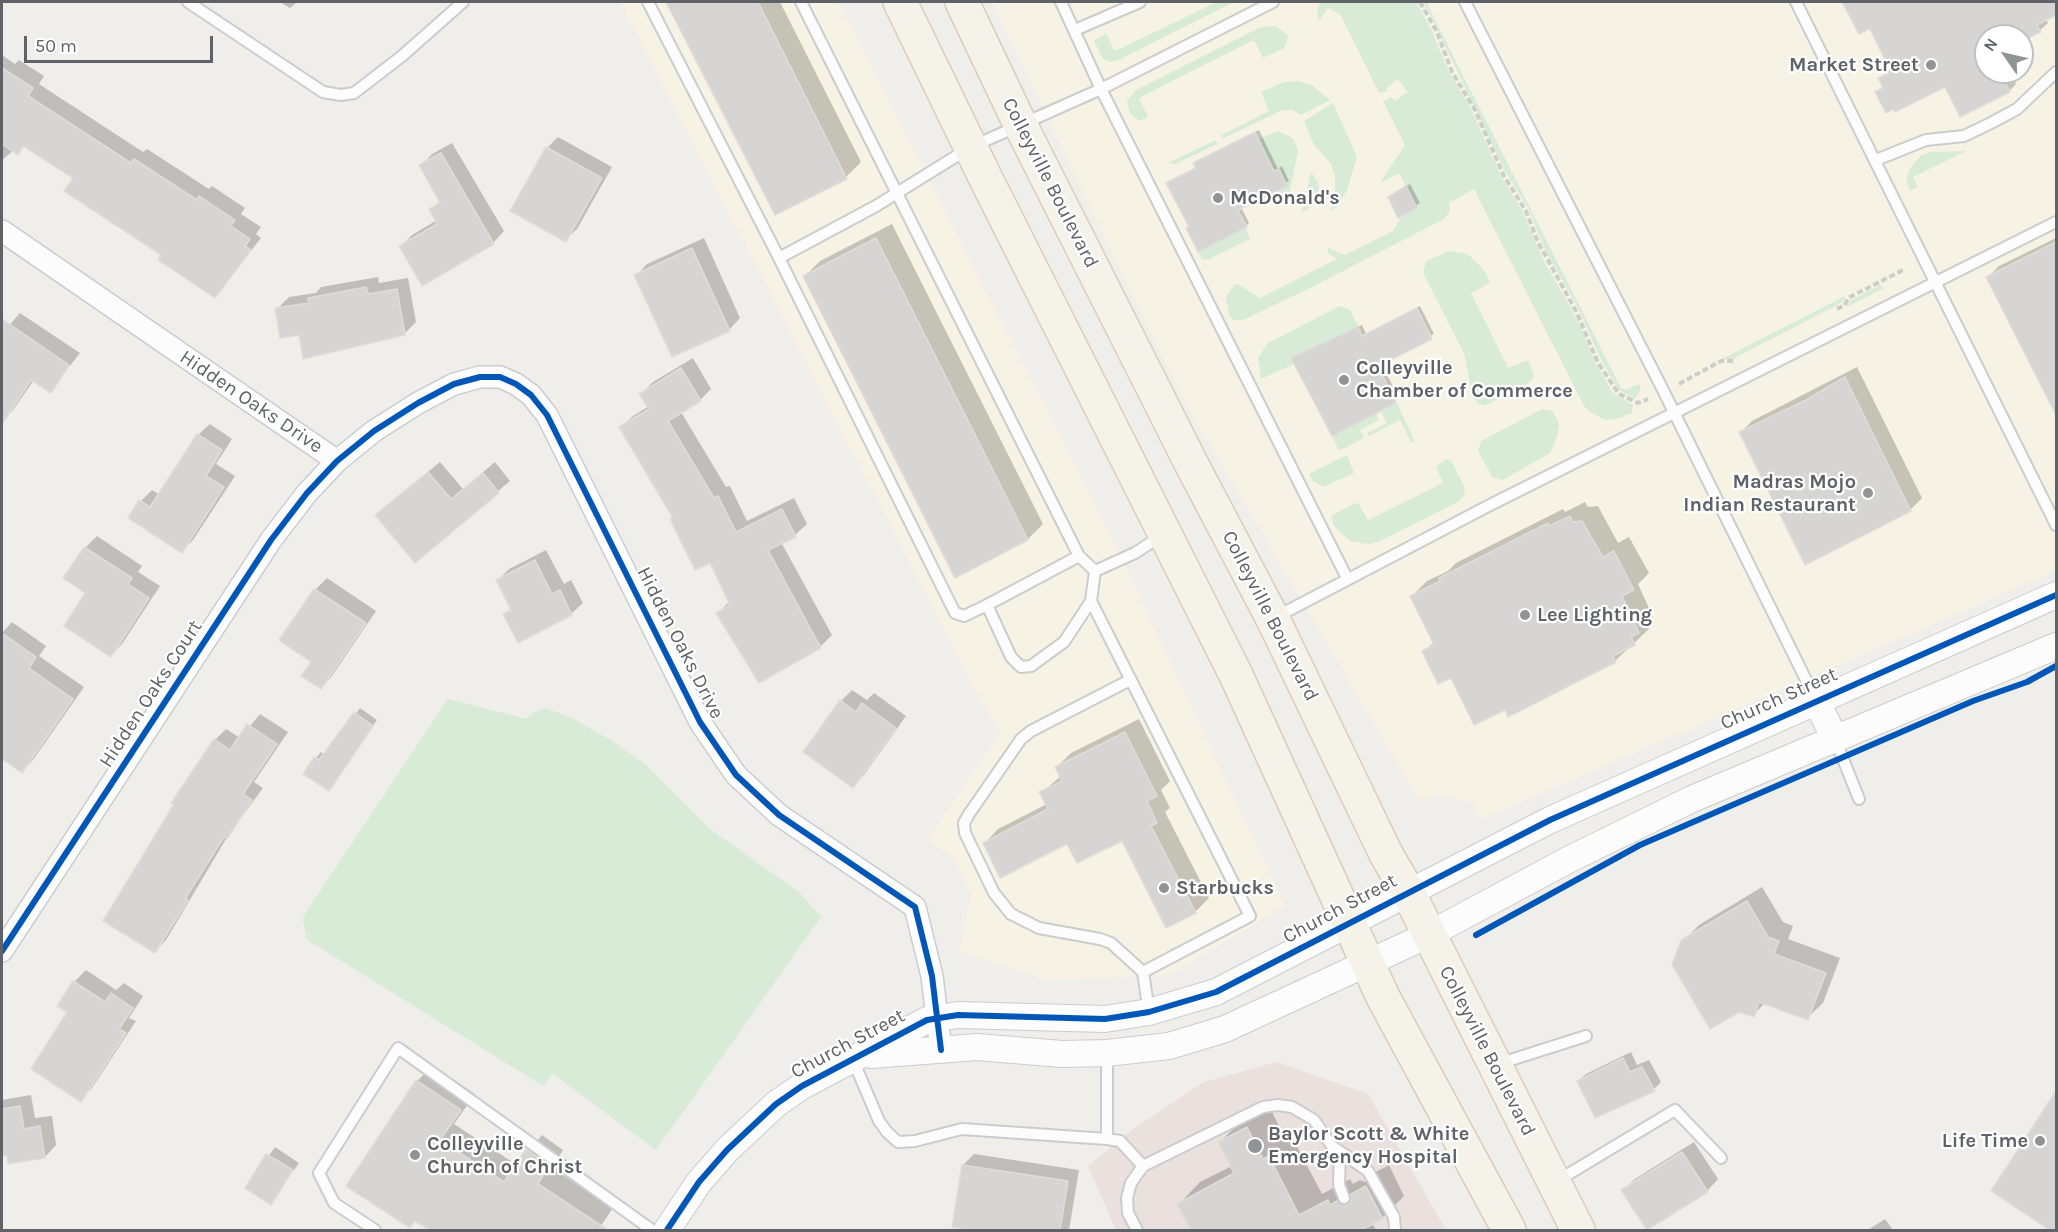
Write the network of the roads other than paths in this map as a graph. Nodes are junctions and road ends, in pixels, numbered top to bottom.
1 (188, 2) edge
2 (463, 2) edge
3 (648, 2) edge
4 (801, 2) edge
5 (900, 2) edge
6 (962, 2) edge
7 (1061, 2) edge
8 (1140, 2) edge
9 (1273, 2) edge
10 (1465, 2) edge
11 (1796, 2) edge
12 (1075, 30) junction
13 (2056, 72) edge
14 (1101, 89) junction
15 (1020, 124) junction
16 (971, 147) junction
17 (1876, 160) junction
18 (895, 192) junction
19 (2056, 222) edge
20 (2, 231) edge
21 (779, 258) junction
22 (1935, 283) junction
23 (1675, 412) junction
24 (337, 461) junction
25 (2056, 525) edge
26 (1163, 534) junction
27 (1079, 556) junction
28 (1095, 572) junction
29 (1347, 578) junction
30 (2056, 595) edge
31 (1091, 601) junction
32 (987, 605) junction
33 (1273, 619) junction
34 (2056, 646) edge
35 (1130, 680) junction
36 (1816, 700) junction
37 (1835, 739) junction
38 (1859, 799) dead end
39 (1408, 891) junction
40 (1348, 922) junction
41 (1428, 935) junction
42 (2, 951) edge
43 (1366, 964) junction
44 (1143, 972) junction
45 (1149, 1012) junction
46 (939, 1018) junction
47 (1586, 1036) dead end
48 (1153, 1048) junction
49 (941, 1050) junction
50 (1107, 1053) junction
51 (857, 1058) junction
52 (1494, 1065) junction
53 (1107, 1139) junction
54 (1340, 1153) junction
55 (1721, 1158) dead end
56 (1143, 1166) junction
57 (1554, 1183) junction
58 (1344, 1198) dead end
59 (375, 1230) edge
60 (652, 1230) edge
61 (667, 1230) edge
62 (1137, 1230) edge
63 (1395, 1230) edge
64 (1509, 1230) edge
65 (1578, 1230) edge

1 - 2 lane
3 - 21 lane
4 - 18 lane
5 - 16 main road
6 - 15 main road, Colleyville Boulevard
7 - 12 lane
8 - 12 lane
9 - 14 lane
10 - 23 lane
11 - 17 lane
12 - 14 lane
13 - 17 lane
14 - 15 lane
14 - 29 lane
15 - 16 lane
15 - 33 main road, Colleyville Boulevard
16 - 18 lane
16 - 26 main road
17 - 22 lane
18 - 21 lane
18 - 27 lane
19 - 22 lane
20 - 24 street, Hidden Oaks Drive
21 - 32 lane
22 - 23 lane
22 - 25 lane
23 - 29 lane
23 - 36 lane
24 - 42 street, Hidden Oaks Court
24 - 46 street, Hidden Oaks Drive
26 - 28 lane
26 - 40 main road
27 - 28 lane
27 - 32 lane
28 - 31 lane
29 - 33 lane
30 - 36 street, Church Street
31 - 32 lane
31 - 35 lane
33 - 39 main road, Colleyville Boulevard
34 - 37 street, Church Street
35 - 44 lane
35 - 44 lane
36 - 37 street
36 - 39 street, Church Street
37 - 38 lane
37 - 41 street, Church Street
39 - 40 street, Church Street
39 - 41 main road, Colleyville Boulevard
40 - 43 main road
40 - 45 street, Church Street
41 - 43 street, Church Street
41 - 52 main road, Colleyville Boulevard
43 - 48 street, Church Street
43 - 64 main road
44 - 45 lane
45 - 46 street, Church Street
45 - 48 street
46 - 49 street, Hidden Oaks Drive
46 - 51 street, Church Street
47 - 52 lane
48 - 50 street, Church Street
49 - 50 street, Church Street
49 - 51 street, Church Street
50 - 53 lane
51 - 53 lane
51 - 61 street, Church Street
52 - 57 main road, Colleyville Boulevard
53 - 56 lane
54 - 56 lane
54 - 58 lane
54 - 63 lane
55 - 57 lane
56 - 62 lane
57 - 65 main road, Colleyville Boulevard
59 - 60 lane

